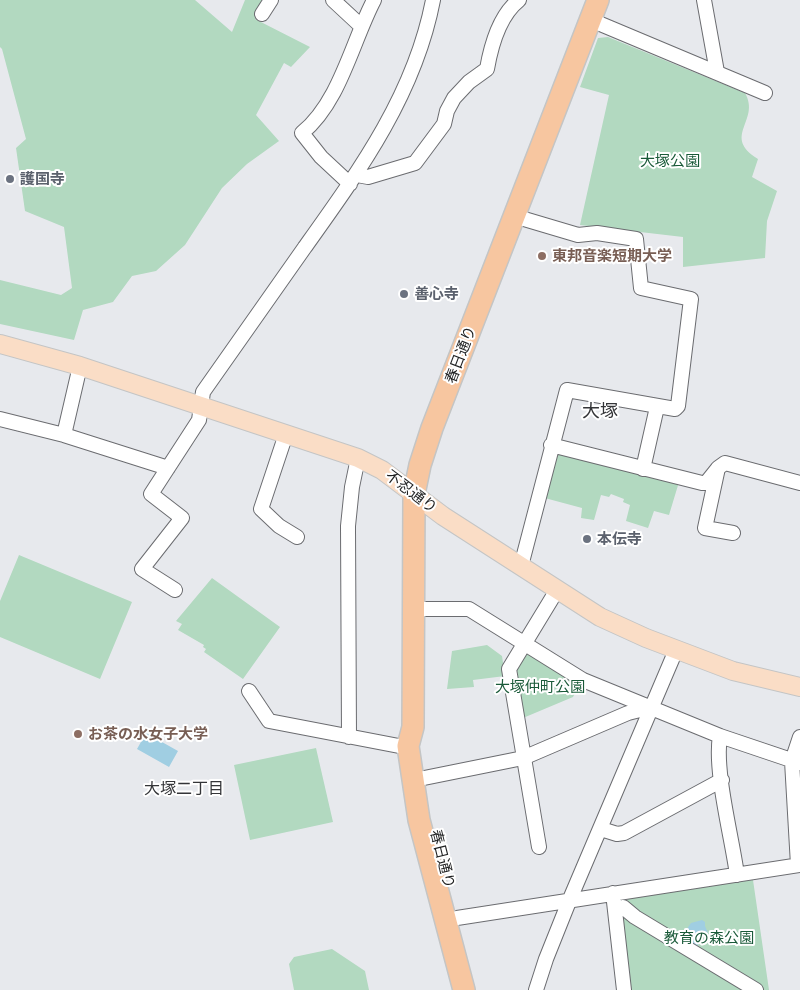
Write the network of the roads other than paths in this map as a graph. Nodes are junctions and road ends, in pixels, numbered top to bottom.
1 (271, 0) edge
2 (333, 0) edge
3 (374, 0) edge
4 (433, 0) edge
5 (519, 0) edge
6 (598, 0) edge
7 (704, 0) edge
8 (262, 14) dead end
9 (591, 20) junction
10 (361, 26) junction
11 (717, 72) junction
12 (765, 93) dead end
13 (353, 180) junction
14 (514, 216) junction
15 (0, 344) edge
16 (80, 366) junction
17 (200, 406) junction
18 (657, 407) junction
19 (0, 419) edge
20 (286, 434) junction
21 (64, 435) junction
22 (551, 445) junction
23 (358, 458) junction
24 (168, 468) junction
25 (718, 468) junction
26 (643, 469) junction
27 (800, 483) edge
28 (414, 494) junction
29 (733, 533) dead end
30 (297, 537) dead end
31 (521, 566) junction
32 (176, 590) dead end
33 (557, 590) junction
34 (412, 609) junction
35 (525, 643) junction
36 (676, 650) junction
37 (800, 687) edge
38 (249, 691) dead end
39 (652, 707) junction
40 (410, 736) junction
41 (720, 736) junction
42 (800, 736) edge
43 (349, 737) junction
44 (523, 758) junction
45 (796, 762) edge
46 (424, 778) junction
47 (722, 780) junction
48 (601, 830) junction
49 (539, 847) dead end
50 (799, 865) edge
51 (737, 875) junction
52 (612, 894) junction
53 (570, 899) junction
54 (623, 906) dead end
55 (457, 918) junction
56 (464, 990) edge
57 (478, 990) edge
58 (536, 990) edge
59 (624, 990) edge
60 (756, 990) edge

1 - 8 street
2 - 10 street
3 - 10 street
4 - 13 street
5 - 13 street
6 - 9 highway, 春日通り
7 - 11 street
9 - 11 street
9 - 14 highway, 春日通り
10 - 13 street
11 - 12 street
13 - 17 street
14 - 18 street
14 - 28 highway, 春日通り
15 - 16 main road, 不忍通り
16 - 17 main road, 不忍通り
16 - 21 street
17 - 20 main road, 不忍通り
17 - 24 street
18 - 22 street
18 - 26 street
19 - 21 street
20 - 23 main road, 不忍通り
20 - 30 street
21 - 24 street
22 - 26 street
22 - 31 street
23 - 28 main road, 不忍通り
23 - 43 street
24 - 32 street
25 - 26 street
25 - 27 street
25 - 29 street
28 - 31 main road, 不忍通り
28 - 34 highway, 春日通り
31 - 33 main road, 不忍通り
33 - 35 street
33 - 36 main road, 不忍通り
34 - 35 street
34 - 40 highway, 春日通り
35 - 39 street
35 - 44 street
36 - 37 main road, 不忍通り
36 - 39 street
38 - 43 street
39 - 41 street
39 - 44 street
39 - 48 street
40 - 43 street
40 - 46 highway, 春日通り
40 - 56 highway, 春日通り
41 - 45 street
41 - 47 street
42 - 45 street
44 - 46 street
44 - 49 street
45 - 50 street
46 - 55 highway, 春日通り
47 - 48 street
47 - 51 street
48 - 53 street
50 - 51 street
51 - 52 street
52 - 53 street
52 - 59 street
53 - 55 street
53 - 58 street
54 - 60 street
55 - 57 highway, 春日通り

